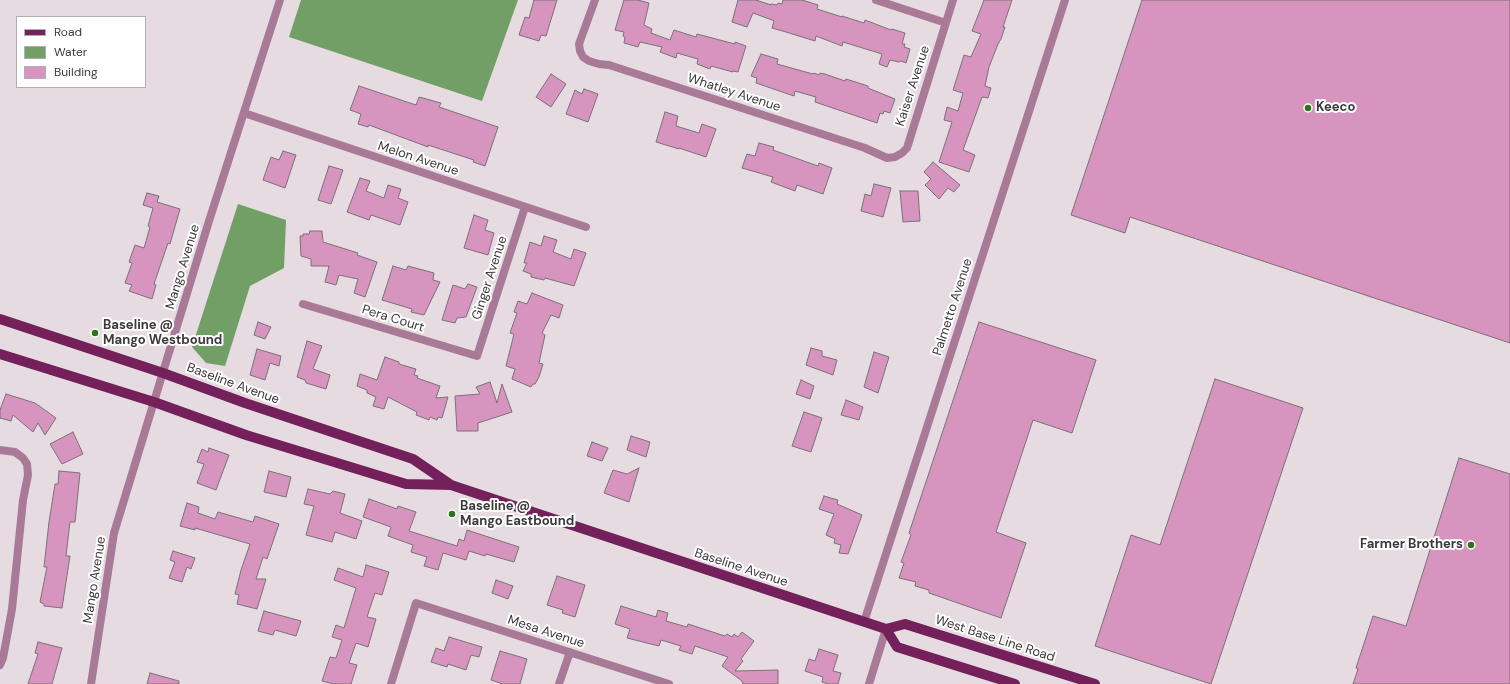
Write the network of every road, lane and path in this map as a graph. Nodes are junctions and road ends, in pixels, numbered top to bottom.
1 (280, 0) edge
2 (595, 0) edge
3 (876, 0) edge
4 (953, 0) edge
5 (1065, 0) edge
6 (946, 23) junction
7 (244, 113) junction
8 (878, 154) joint
9 (525, 207) junction
10 (586, 227) dead end
11 (303, 304) dead end
12 (0, 318) edge
13 (0, 354) edge
14 (477, 356) joint
15 (163, 373) junction
16 (154, 402) junction
17 (0, 450) edge
18 (451, 485) junction
19 (864, 622) junction
20 (886, 629) junction
21 (570, 652) junction
22 (0, 665) edge
23 (91, 684) edge
24 (391, 684) edge
25 (559, 684) edge
26 (669, 684) edge
27 (869, 684) edge
28 (1015, 684) edge
29 (1095, 684) edge

1 - 7 street, Mango Avenue
2 - 8 street, Whatley Avenue
3 - 6 street
4 - 6 street, Kaiser Avenue
5 - 19 street, Palmetto Avenue
6 - 8 street, Kaiser Avenue
7 - 9 street, Melon Avenue
7 - 15 street, Mango Avenue
9 - 10 street, Melon Avenue
9 - 14 street, Ginger Avenue
11 - 14 street, Pera Court
12 - 15 main road, Baseline Avenue
13 - 16 main road, Baseline Avenue
15 - 16 street, Mango Avenue
15 - 18 main road, Baseline Avenue
16 - 18 main road, Baseline Avenue
16 - 23 street, Mango Avenue
17 - 22 street
18 - 19 main road, Baseline Avenue
19 - 20 main road, Baseline Avenue
20 - 27 street
20 - 28 main road
20 - 29 main road, West Base Line Road
21 - 24 street, Mesa Avenue
21 - 25 street
21 - 26 street, Mesa Avenue

